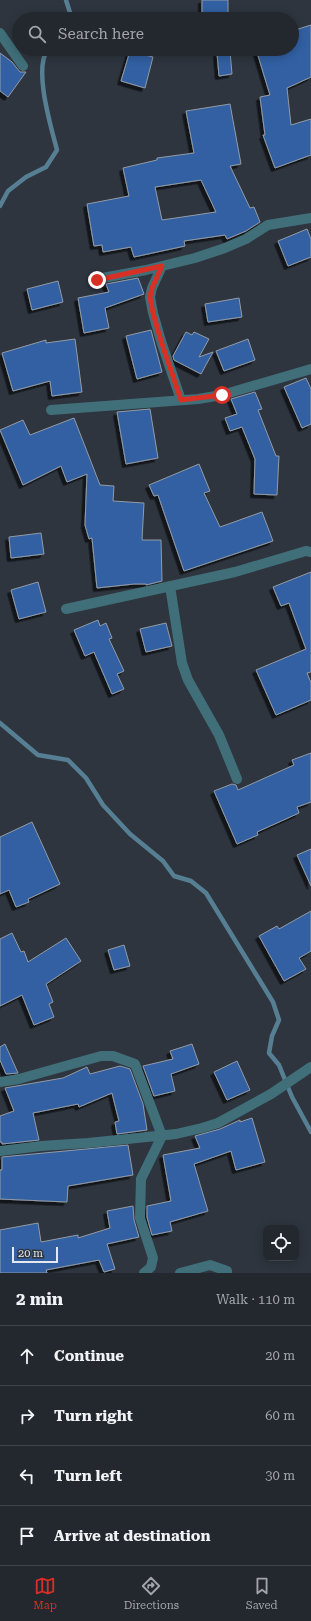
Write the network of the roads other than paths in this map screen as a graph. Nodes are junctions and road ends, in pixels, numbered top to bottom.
1 (0, 33) edge
2 (12, 50) edge
3 (16, 56) edge
4 (23, 66) dead end
5 (311, 218) edge
6 (162, 266) junction
7 (97, 280) dead end
8 (311, 369) edge
9 (181, 400) junction
10 (51, 410) dead end
11 (311, 552) edge
12 (170, 586) junction
13 (66, 610) dead end
14 (237, 779) dead end
15 (311, 1067) edge
16 (0, 1082) edge
17 (162, 1136) junction
18 (0, 1151) edge
19 (146, 1272) edge
20 (159, 1273) edge
21 (180, 1273) edge
22 (227, 1273) edge

1 - 2 street
3 - 4 street
5 - 6 street
6 - 7 street
6 - 9 street
8 - 9 street
9 - 10 street
11 - 12 street
12 - 13 street
12 - 14 street
15 - 17 street
16 - 17 street
17 - 18 street
17 - 19 street
19 - 20 street
21 - 22 street

